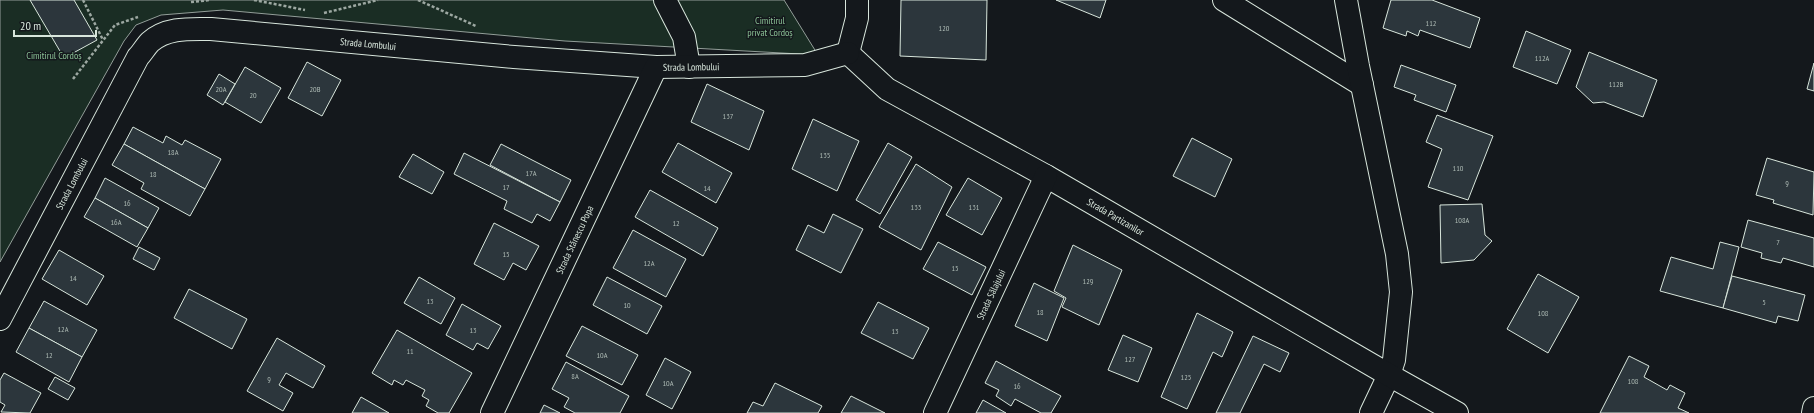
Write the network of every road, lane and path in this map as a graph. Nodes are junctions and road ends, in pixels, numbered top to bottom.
1 (83, 0) edge
2 (254, 0) edge
3 (378, 0) edge
4 (665, 0) edge
5 (857, 0) edge
6 (1224, 0) edge
7 (1346, 0) edge
8 (308, 11) dead end
9 (322, 13) dead end
10 (103, 40) dead end
11 (848, 53) junction
12 (656, 67) junction
13 (689, 67) junction
14 (1362, 85) junction
15 (1046, 176) junction
16 (0, 319) edge
17 (1389, 375) junction
18 (1814, 408) edge
19 (492, 413) edge
20 (935, 413) edge
21 (1371, 413) edge
22 (1457, 413) edge
23 (1813, 413) edge

1 - 10 path
2 - 8 path
3 - 9 path
4 - 13 street
5 - 11 street
6 - 14 street
7 - 14 street
11 - 13 street, Strada Lombului
11 - 15 street, Strada Partizanilor
12 - 13 street, Strada Lombului
12 - 16 street, Strada Lombului
12 - 19 street, Strada Stănescu Popa
14 - 17 street
15 - 17 street, Strada Partizanilor
15 - 20 street, Strada Sălajului
17 - 21 street
17 - 22 street, Strada Partizanilor
18 - 23 street

